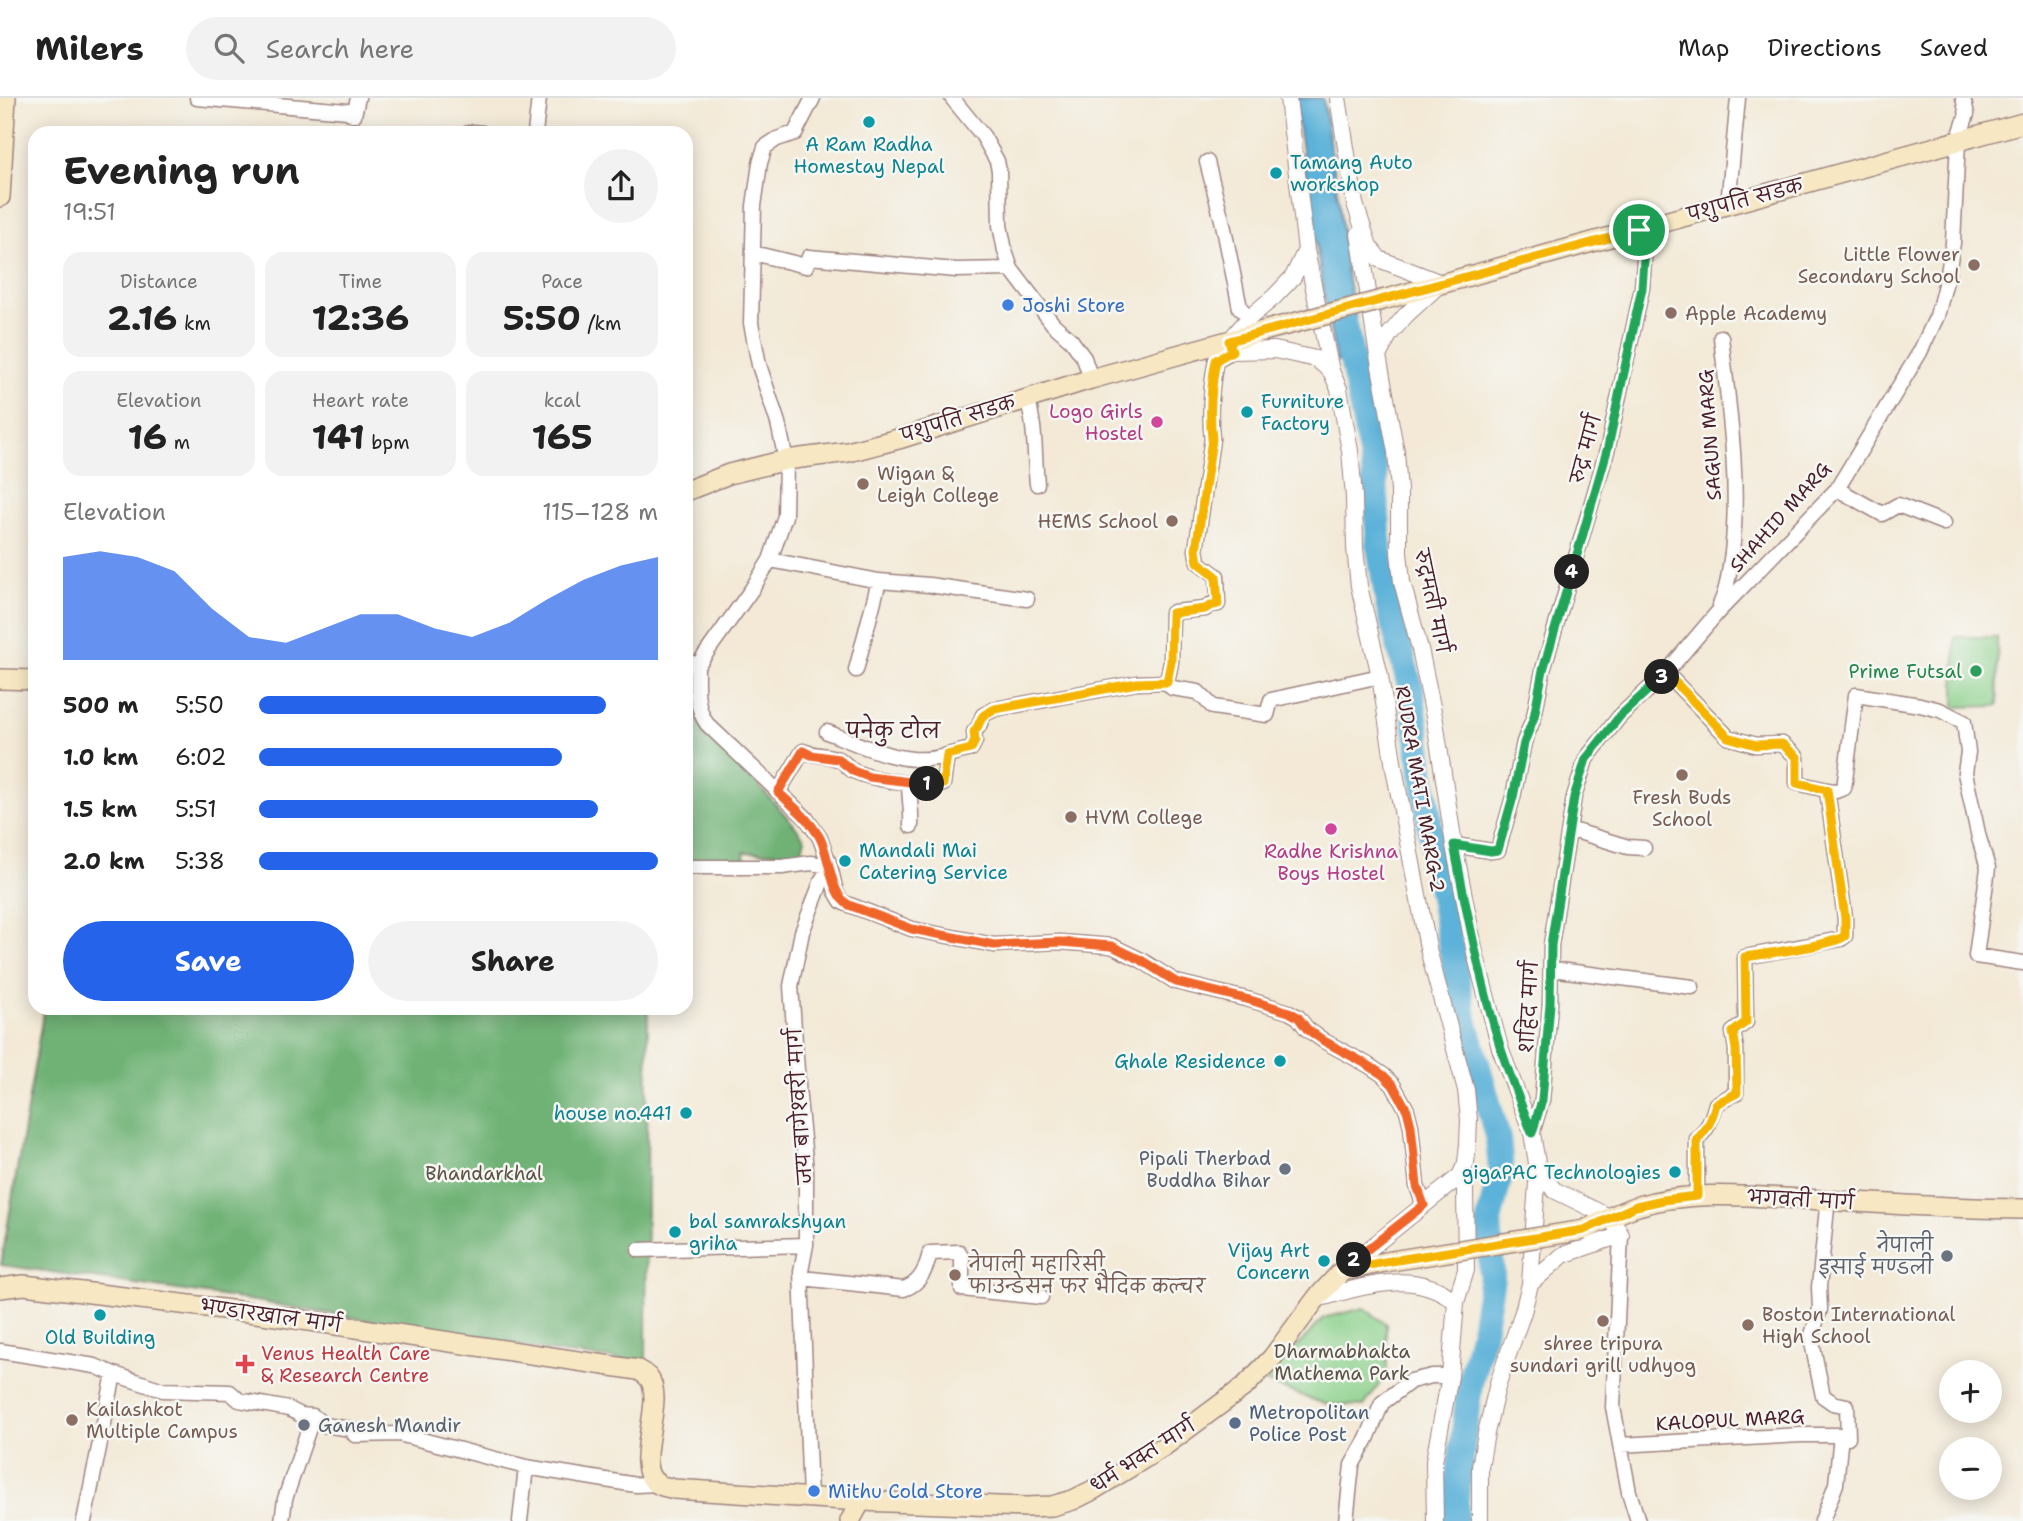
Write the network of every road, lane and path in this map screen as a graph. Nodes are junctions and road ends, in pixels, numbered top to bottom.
1 (6, 98) edge
2 (197, 98) edge
3 (358, 98) edge
4 (539, 98) edge
5 (813, 98) edge
6 (952, 98) edge
7 (1288, 98) edge
8 (1338, 98) edge
9 (1738, 98) edge
10 (1963, 98) edge
11 (2023, 123) edge
12 (536, 126) edge
13 (1958, 141) junction
14 (1207, 162) dead end
15 (0, 197) edge
16 (1355, 204) junction
17 (1728, 205) junction
18 (1639, 230) junction
19 (1306, 250) junction
20 (753, 253) junction
21 (1011, 269) junction
22 (1441, 283) junction
23 (1250, 317) junction
24 (1721, 337) dead end
25 (1231, 346) junction
26 (1378, 356) junction
27 (1331, 371) junction
28 (1091, 379) junction
29 (1027, 398) junction
30 (786, 460) junction
31 (1038, 484) dead end
32 (693, 488) edge
33 (1837, 489) junction
34 (1944, 523) dead end
35 (770, 560) junction
36 (879, 581) junction
37 (1027, 599) dead end
38 (1717, 613) junction
39 (693, 662) edge
40 (693, 670) edge
41 (856, 670) dead end
42 (1666, 673) junction
43 (1380, 676) junction
44 (0, 679) edge
45 (28, 680) edge
46 (1167, 682) junction
47 (827, 732) dead end
48 (947, 755) junction
49 (1586, 759) joint
50 (909, 783) junction
51 (1827, 790) junction
52 (778, 792) junction
53 (911, 826) dead end
54 (1569, 830) junction
55 (1454, 845) junction
56 (1644, 848) dead end
57 (830, 866) junction
58 (693, 867) edge
59 (2023, 964) edge
60 (1552, 969) junction
61 (1692, 987) dead end
62 (1532, 1133) junction
63 (1538, 1169) junction
64 (1460, 1176) junction
65 (1697, 1196) junction
66 (1819, 1200) junction
67 (1424, 1205) junction
68 (2023, 1209) edge
69 (1611, 1218) junction
70 (1621, 1235) junction
71 (806, 1245) junction
72 (639, 1250) dead end
73 (1342, 1270) junction
74 (802, 1278) junction
75 (1530, 1284) junction
76 (0, 1288) edge
77 (1041, 1297) dead end
78 (1317, 1299) junction
79 (1456, 1303) junction
80 (0, 1351) edge
81 (114, 1374) junction
82 (1450, 1376) junction
83 (313, 1416) junction
84 (1841, 1435) junction
85 (1620, 1446) junction
86 (526, 1467) junction
87 (653, 1480) junction
88 (810, 1497) junction
89 (862, 1501) junction
90 (85, 1521) edge
91 (282, 1521) edge
92 (520, 1521) edge
93 (850, 1521) edge
94 (1346, 1521) edge
95 (1435, 1521) edge
96 (1480, 1521) edge
97 (1638, 1521) edge
98 (1822, 1521) edge

1 - 15 main road
2 - 3 street
4 - 12 street
5 - 20 street
6 - 21 street
7 - 19 street, RUDRA MATI MARG-2
8 - 16 street
9 - 17 street
10 - 13 street, SHAHID MARG
11 - 13 main road, पशुपति सडक
13 - 17 main road, पशुपति सडक
13 - 33 street, SHAHID MARG
14 - 23 street
16 - 22 street
16 - 26 street, रुद्रमती मार्ग
17 - 18 main road, पशुपति सडक
18 - 22 main road, पशुपति सडक
18 - 55 street, रुद्र मार्ग
19 - 23 street
19 - 27 street, RUDRA MATI MARG-2
20 - 21 street
20 - 30 street
21 - 28 street
22 - 25 main road, पशुपति सडक, bridge
22 - 26 street
23 - 25 street
24 - 38 street, SAGUN MARG
25 - 27 street
25 - 28 main road, पशुपति सडक
25 - 46 street
26 - 55 street, रुद्रमती मार्ग
27 - 43 street, RUDRA MATI MARG-2
28 - 29 main road, पशुपति सडक
29 - 30 main road, पशुपति सडक
29 - 31 street
30 - 32 main road, पशुपति सडक
30 - 35 street
33 - 34 street
33 - 38 street, SHAHID MARG
35 - 36 street
35 - 39 street
36 - 37 street
36 - 41 street
38 - 42 street, SHAHID MARG
40 - 52 street
42 - 49 street, SHAHID MARG
42 - 51 street
43 - 46 street
43 - 64 street, RUDRA MATI MARG-2
44 - 45 main road
46 - 48 street
47 - 48 street
48 - 50 street
49 - 54 street, शहिद मार्ग
50 - 52 street
50 - 53 street
51 - 59 street
51 - 65 street
52 - 57 street
54 - 56 street
54 - 60 street, शहिद मार्ग
55 - 62 street, रुद्रमती मार्ग
57 - 58 street
57 - 67 street
57 - 71 street, जय बागेश्वरी मार्ग
60 - 61 street
60 - 62 street, शहिद मार्ग
62 - 63 street
63 - 69 street
63 - 75 street
64 - 67 street
64 - 79 street
65 - 66 main road, भगवती मार्ग
65 - 69 main road, भगवती मार्ग
66 - 68 main road, भगवती मार्ग
66 - 84 street
67 - 73 street
69 - 70 street
69 - 73 main road, भगवती मार्ग, bridge
70 - 75 street
70 - 85 street
71 - 72 street
71 - 74 street, जय बागेश्वरी मार्ग
73 - 78 main road, धर्म भक्त मार्ग
74 - 77 street
74 - 88 street, जय बागेश्वरी मार्ग
75 - 96 street
76 - 87 main road, भण्डारखाल मार्ग
78 - 79 street
78 - 89 main road, धर्म भक्त मार्ग
79 - 82 street
80 - 81 street
81 - 83 street
81 - 90 street
82 - 94 street
82 - 95 street
83 - 86 street
83 - 91 street
84 - 85 street, KALOPUL MARG
84 - 98 street
85 - 97 street
86 - 87 street
86 - 92 street
87 - 88 main road
88 - 89 main road
89 - 93 main road

